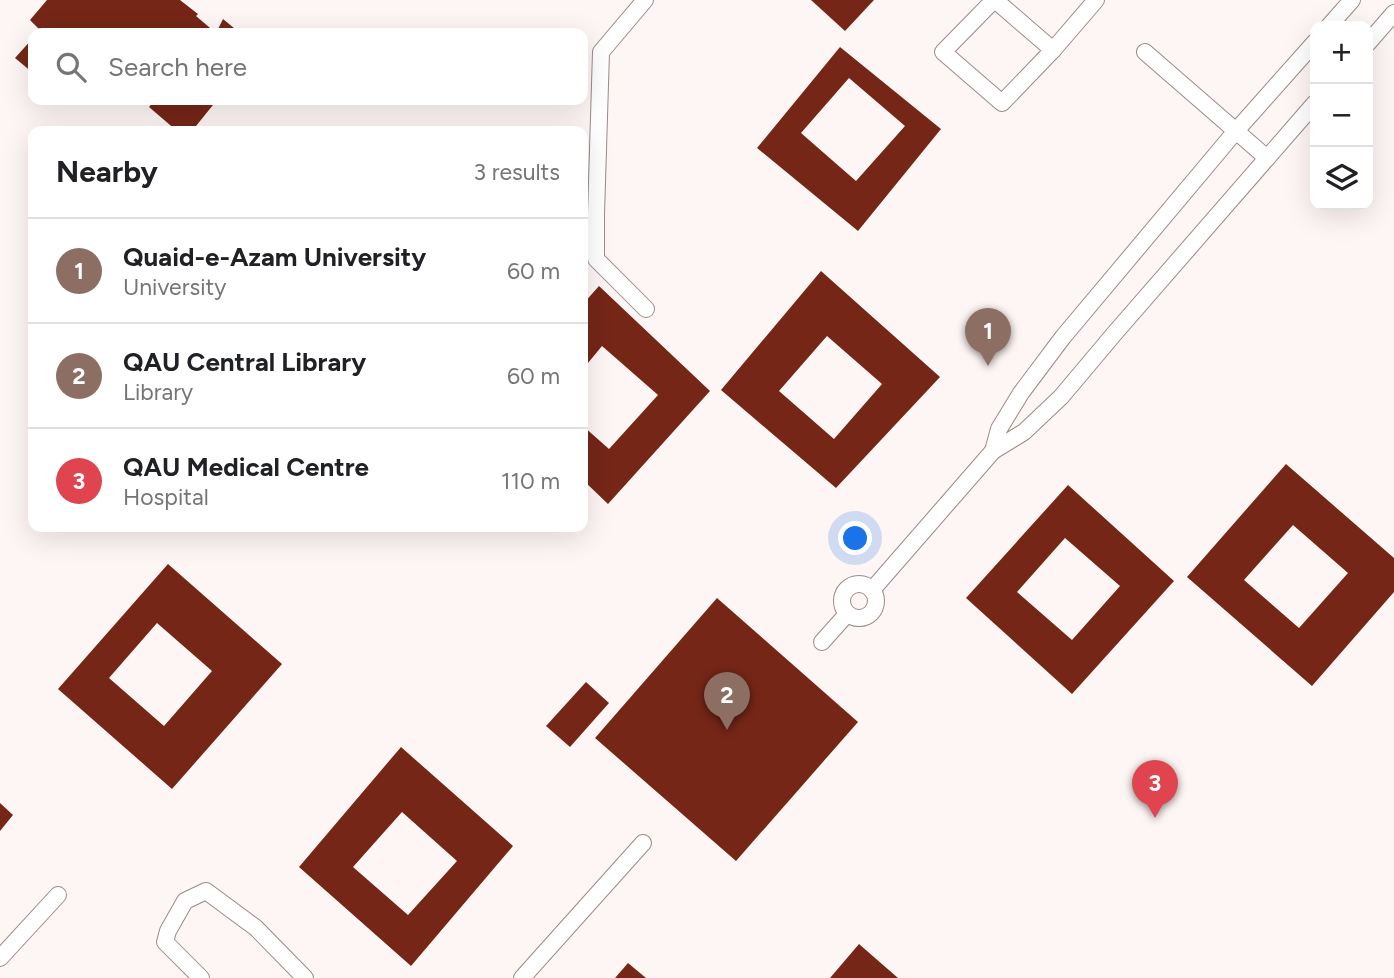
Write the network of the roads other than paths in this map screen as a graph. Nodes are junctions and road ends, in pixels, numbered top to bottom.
1 (645, 0) edge
2 (995, 0) edge
3 (1096, 0) edge
4 (1352, 0) edge
5 (1394, 13) edge
6 (1333, 21) edge
7 (1373, 37) edge
8 (1310, 48) edge
9 (1053, 50) junction
10 (1145, 52) dead end
11 (1310, 109) edge
12 (1236, 132) junction
13 (1267, 158) junction
14 (646, 309) dead end
15 (993, 451) junction
16 (872, 590) junction
17 (847, 614) junction
18 (822, 642) dead end
19 (643, 843) dead end
20 (58, 895) dead end
21 (0, 958) edge
22 (201, 978) edge
23 (305, 978) edge
24 (522, 978) edge

1 - 14 lane
2 - 9 lane
2 - 9 lane
3 - 9 lane
4 - 6 lane
5 - 7 lane
8 - 12 lane
10 - 12 lane
11 - 13 lane
12 - 13 lane
12 - 15 lane
13 - 15 lane
15 - 16 lane
16 - 17 lane
16 - 17 lane
17 - 18 lane
19 - 24 lane
20 - 21 lane
22 - 23 lane

